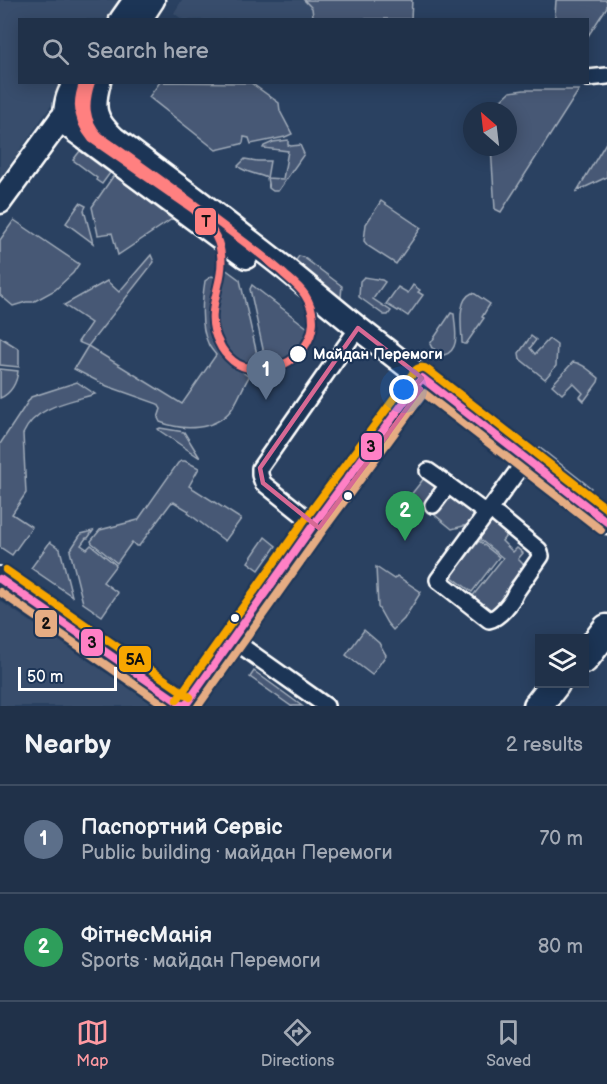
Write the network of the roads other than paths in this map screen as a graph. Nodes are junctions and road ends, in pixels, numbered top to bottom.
1 (135, 0) edge
2 (153, 0) edge
3 (122, 18) edge
4 (141, 18) edge
5 (607, 76) edge
6 (589, 78) edge
7 (75, 84) edge
8 (96, 84) edge
9 (98, 84) edge
10 (62, 117) junction
11 (0, 202) edge
12 (355, 332) junction
13 (422, 384) junction
14 (522, 465) junction
15 (428, 471) dead end
16 (448, 485) junction
17 (434, 505) dead end
18 (492, 515) junction
19 (607, 522) edge
20 (316, 526) junction
21 (607, 532) edge
22 (0, 579) edge
23 (0, 590) edge
24 (607, 615) edge
25 (607, 629) edge
26 (589, 640) edge
27 (235, 642) junction
28 (589, 654) edge
29 (552, 688) edge
30 (563, 688) edge
31 (169, 706) edge
32 (184, 706) edge
33 (192, 706) edge
34 (326, 706) edge
35 (538, 706) edge
36 (549, 706) edge

1 - 3 street
2 - 4 street
5 - 6 street
7 - 10 street
8 - 10 street
9 - 12 street
10 - 11 street
10 - 12 street
12 - 13 street
12 - 20 street
13 - 14 street
13 - 19 street
13 - 20 street
14 - 18 street
14 - 21 street
15 - 16 street
16 - 17 street
16 - 18 street
18 - 18 street
20 - 27 street
22 - 32 main road
23 - 31 main road
24 - 26 highway
25 - 28 highway
27 - 32 street
27 - 33 street
27 - 34 street
29 - 35 highway
30 - 36 highway

